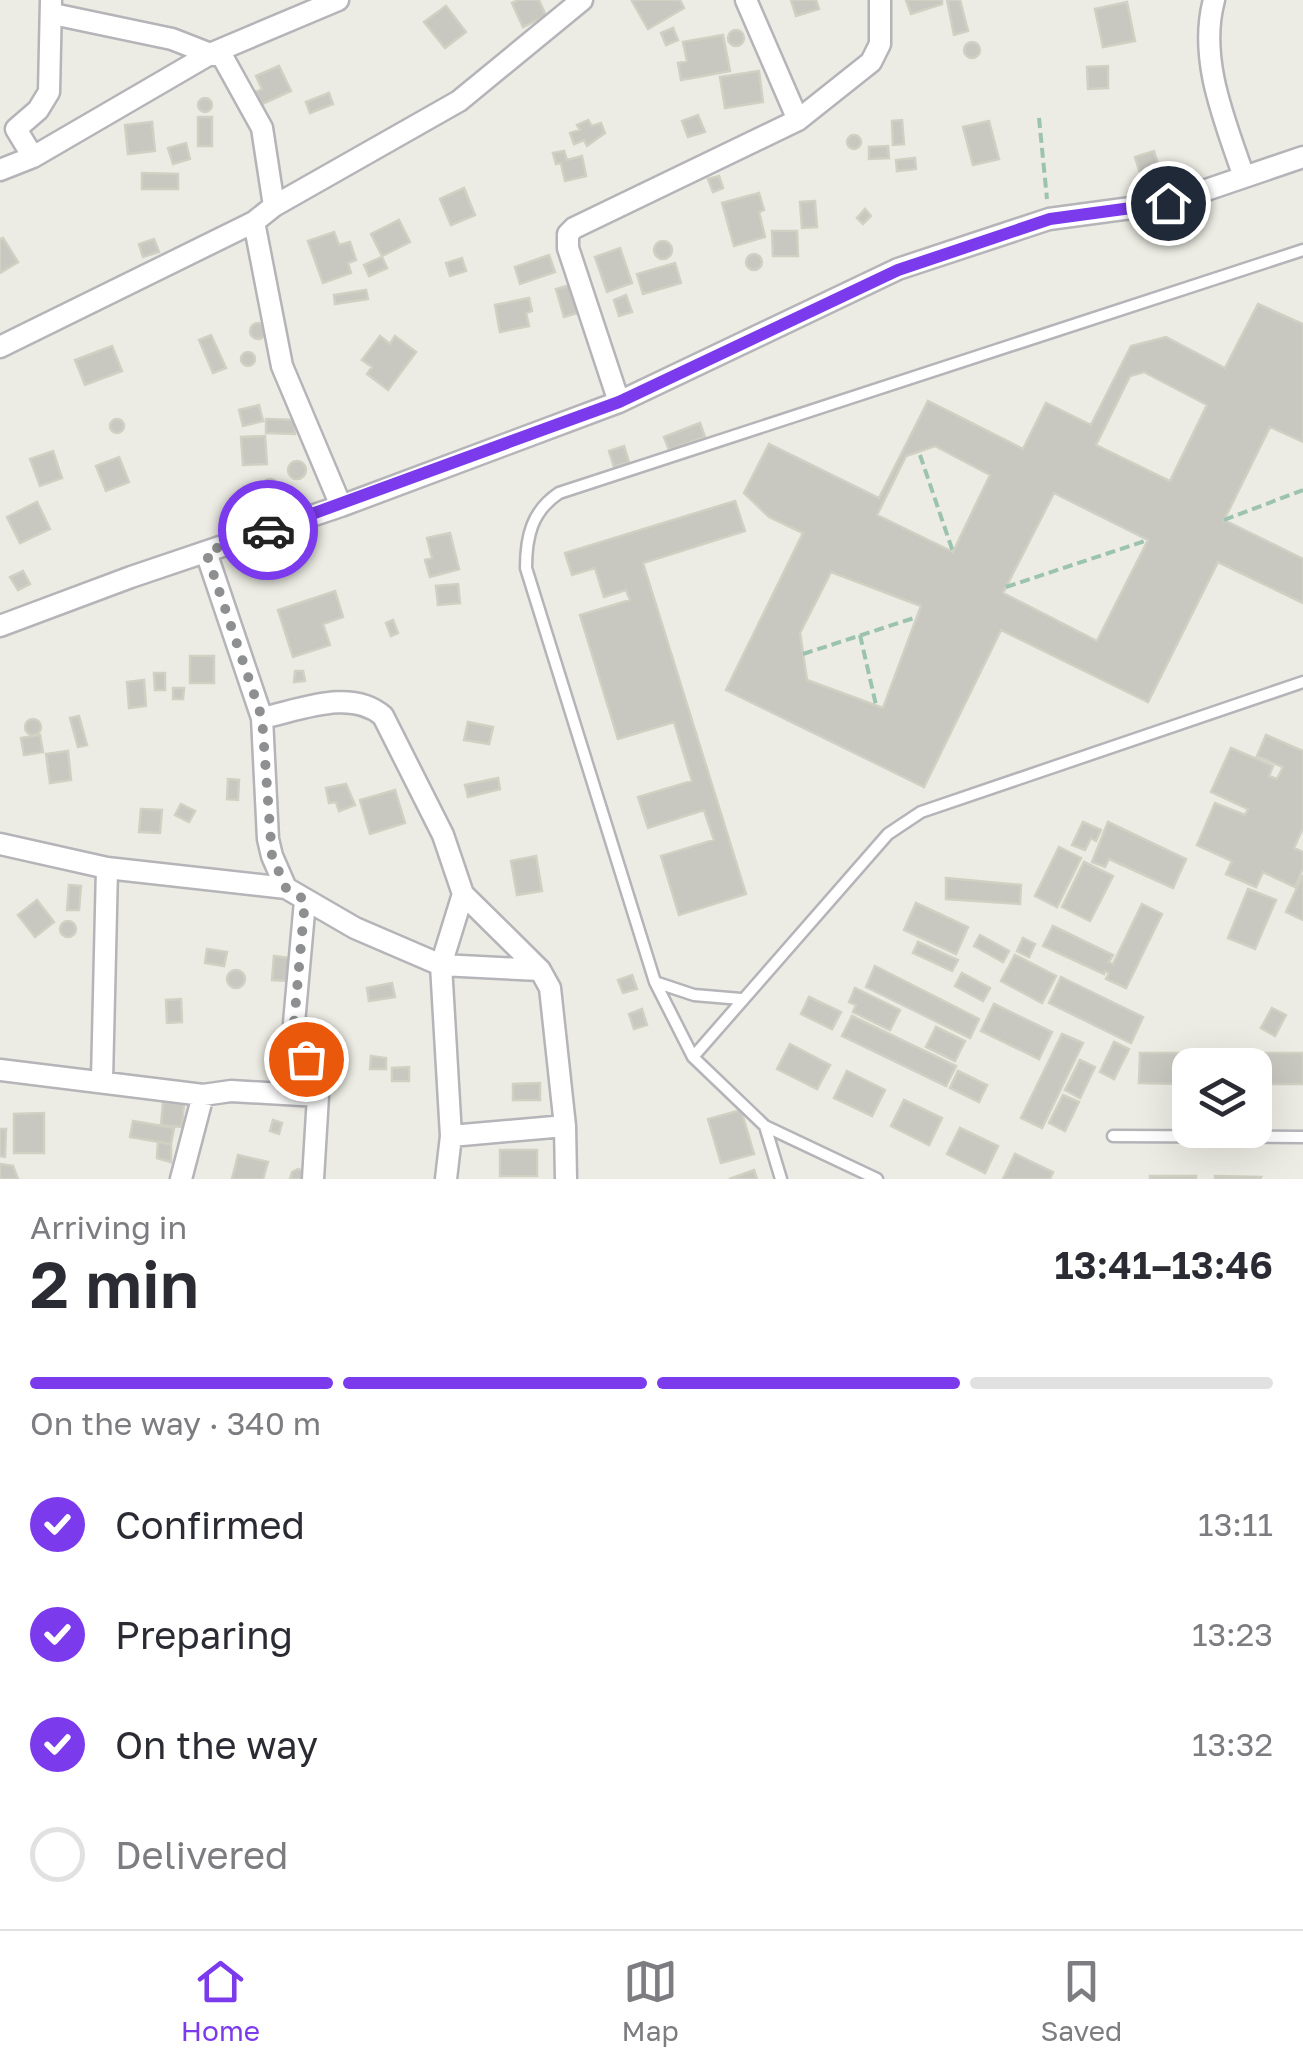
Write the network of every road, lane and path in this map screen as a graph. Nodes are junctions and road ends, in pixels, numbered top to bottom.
1 (338, 0) edge
2 (582, 0) edge
3 (746, 0) edge
4 (880, 0) edge
5 (1214, 0) edge
6 (52, 7) edge
7 (210, 54) junction
8 (1039, 118) dead end
9 (798, 120) junction
10 (8, 127) edge
11 (33, 157) junction
12 (1303, 157) edge
13 (0, 170) edge
14 (1244, 177) junction
15 (274, 206) junction
16 (1050, 219) junction
17 (254, 222) junction
18 (1303, 250) edge
19 (0, 347) edge
20 (619, 402) junction
21 (920, 456) dead end
22 (1303, 490) edge
23 (341, 506) junction
24 (1224, 520) dead end
25 (1148, 540) dead end
26 (206, 552) junction
27 (953, 552) dead end
28 (1006, 587) dead end
29 (917, 617) dead end
30 (0, 626) edge
31 (860, 636) junction
32 (804, 654) dead end
33 (1303, 682) edge
34 (876, 706) dead end
35 (262, 718) junction
36 (0, 844) edge
37 (107, 868) junction
38 (286, 888) junction
39 (463, 894) junction
40 (305, 900) junction
41 (441, 965) junction
42 (540, 970) junction
43 (655, 982) junction
44 (741, 1000) junction
45 (693, 1057) junction
46 (0, 1070) edge
47 (102, 1080) junction
48 (204, 1094) junction
49 (318, 1096) junction
50 (565, 1126) junction
51 (764, 1126) junction
52 (450, 1136) junction
53 (1113, 1136) dead end
54 (1303, 1137) edge
55 (181, 1179) edge
56 (313, 1179) edge
57 (446, 1179) edge
58 (566, 1179) edge
59 (782, 1179) edge
60 (877, 1179) edge

1 - 7 street
2 - 15 street
3 - 9 street
4 - 9 street
5 - 14 street
6 - 7 street
6 - 10 street
7 - 11 street
7 - 15 street
8 - 16 path
9 - 20 street
10 - 11 street
11 - 13 street
12 - 14 street
14 - 16 street
15 - 17 street
16 - 20 street
17 - 19 street
17 - 23 street
18 - 43 lane
20 - 23 street
21 - 27 path
22 - 24 path
23 - 26 street
25 - 28 path
26 - 30 street
26 - 35 street
29 - 31 path
31 - 32 path
31 - 34 path
33 - 44 lane
35 - 38 street
35 - 39 street
36 - 37 street
37 - 38 street
37 - 47 street
38 - 40 street
39 - 41 street
39 - 42 street
40 - 41 street
40 - 49 street
41 - 42 street
41 - 52 street
42 - 50 street
43 - 44 lane
43 - 45 lane
44 - 45 lane
45 - 51 lane
46 - 47 street
47 - 48 street
48 - 49 street
48 - 55 street
49 - 56 street
50 - 52 street
50 - 58 street
51 - 59 lane
51 - 60 lane
52 - 57 street
53 - 54 lane

